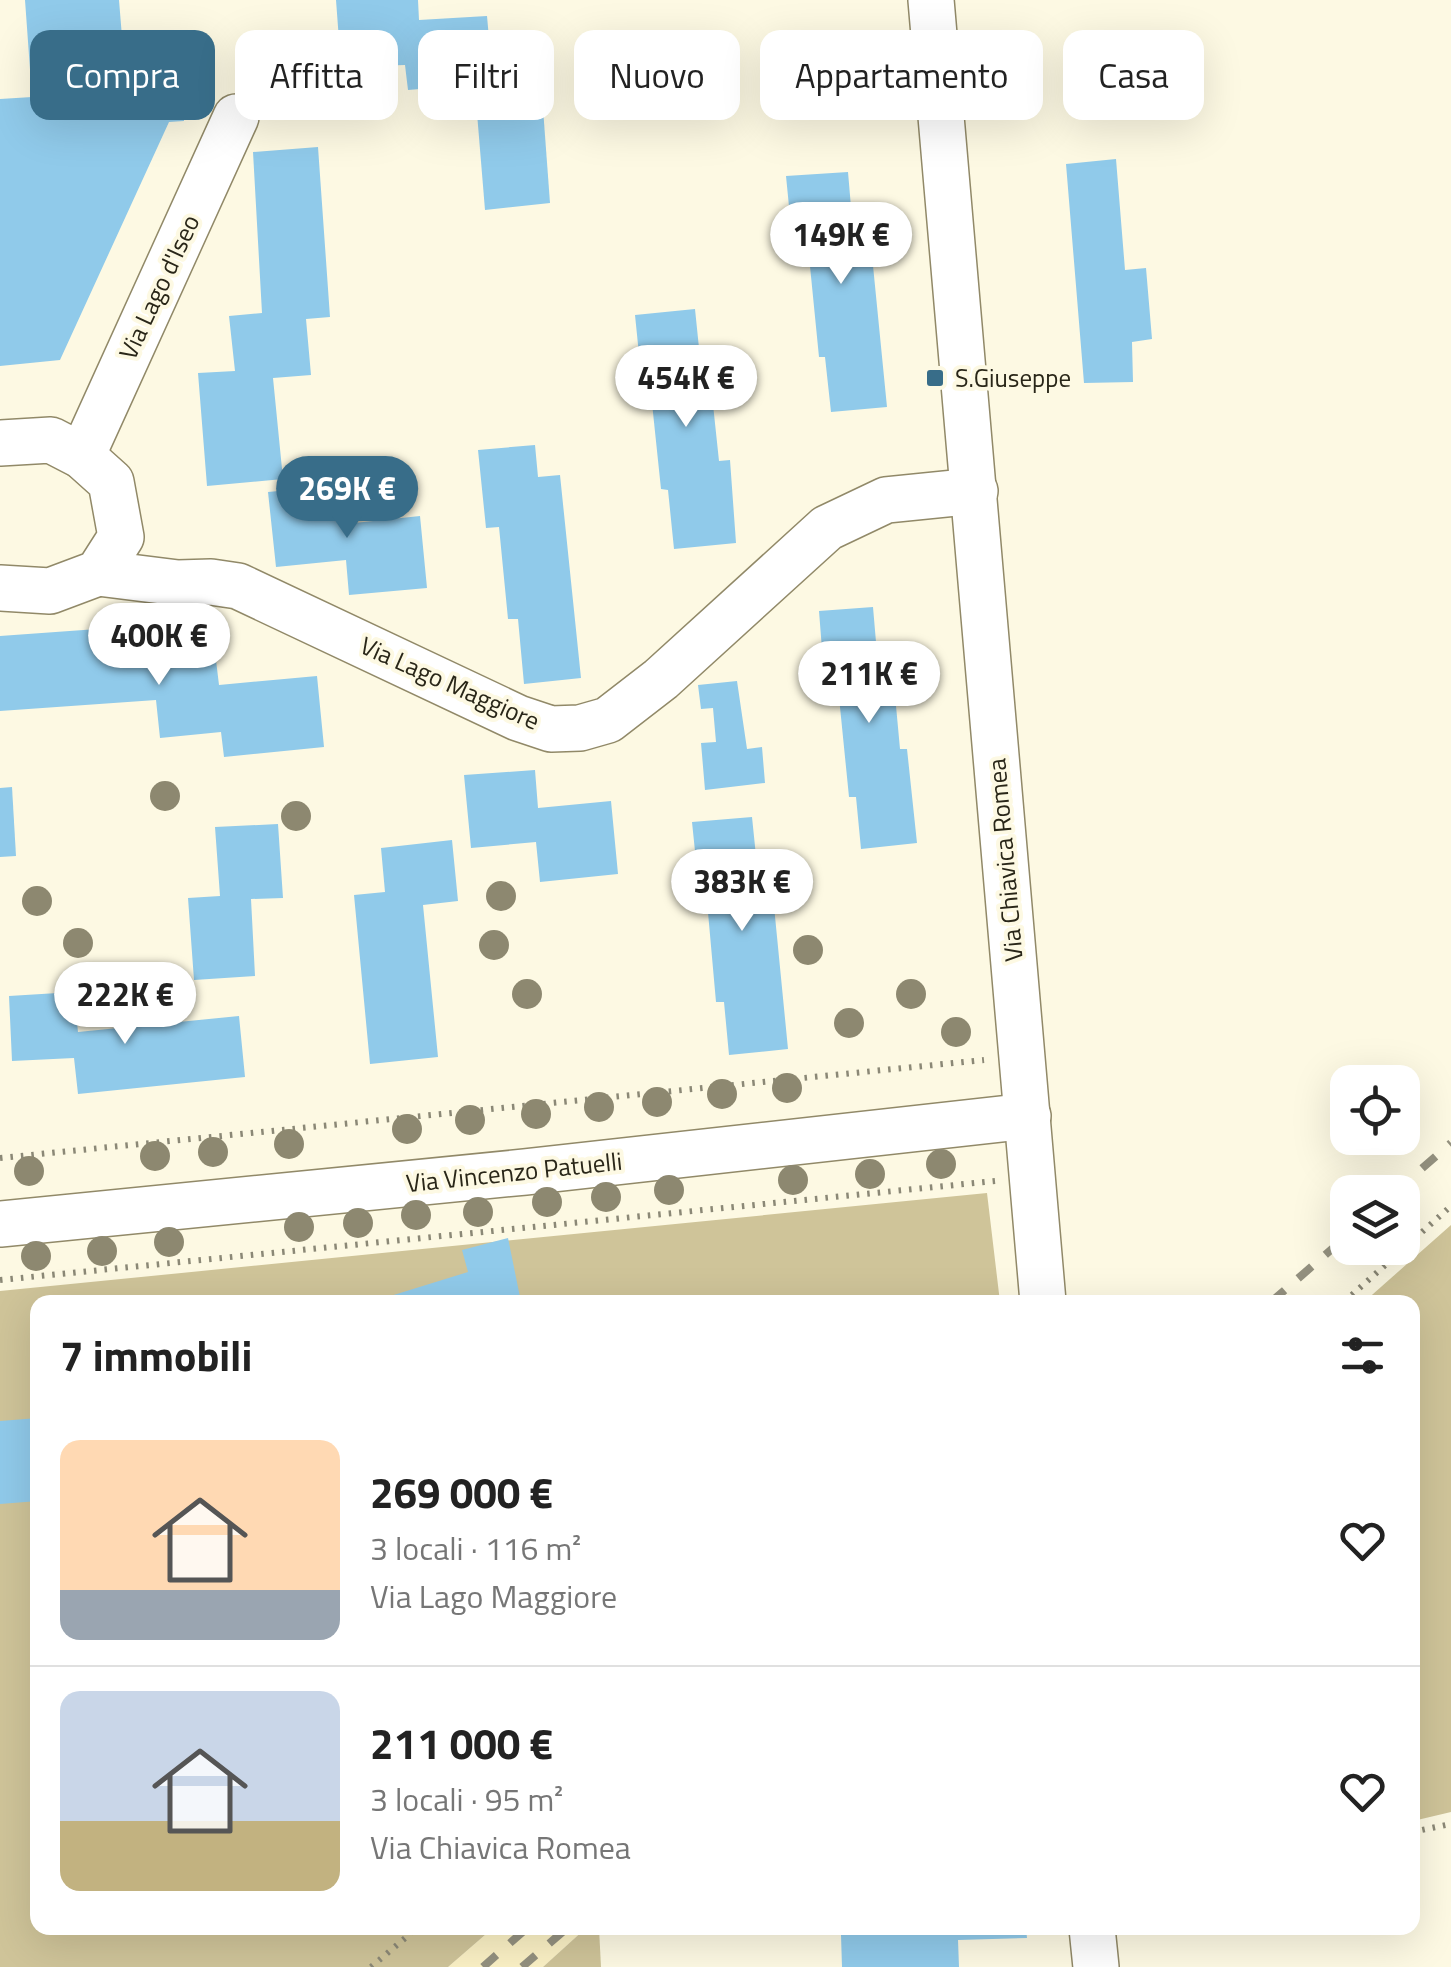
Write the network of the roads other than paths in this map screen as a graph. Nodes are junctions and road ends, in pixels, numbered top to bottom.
1 (931, 0) edge
2 (235, 119) edge
3 (0, 443) edge
4 (82, 456) junction
5 (975, 491) junction
6 (98, 573) junction
7 (0, 588) edge
8 (1028, 1116) junction
9 (0, 1224) edge
10 (1043, 1295) edge
11 (1093, 1935) edge
12 (1096, 1967) edge

1 - 5 street, Via Chiavica Romea
2 - 4 street, Via Lago d'Iseo
3 - 4 street
4 - 6 street
5 - 6 street, Via Lago Maggiore
5 - 8 street, Via Chiavica Romea
6 - 7 street
8 - 9 street, Via Vincenzo Patuelli
8 - 10 street, Via Chiavica Romea
11 - 12 street

